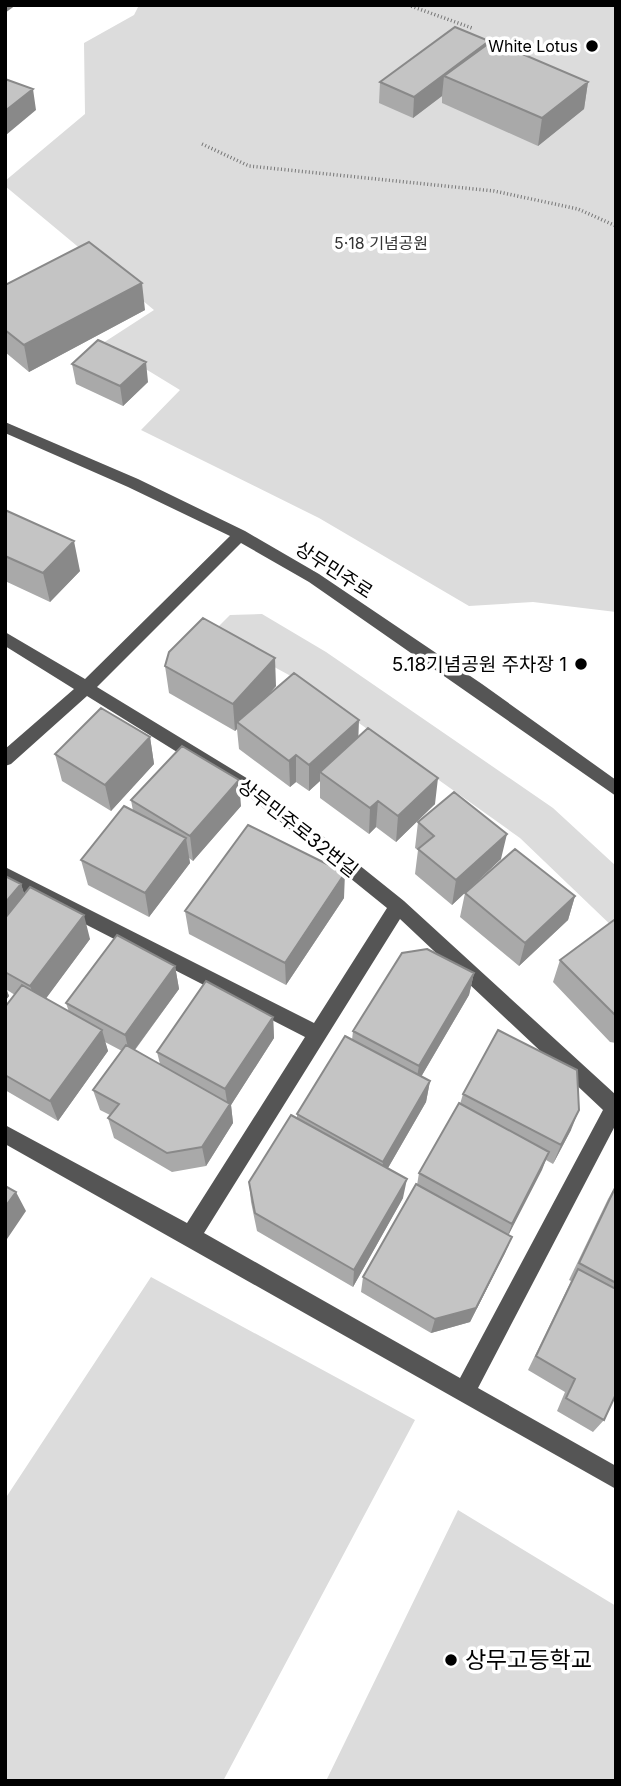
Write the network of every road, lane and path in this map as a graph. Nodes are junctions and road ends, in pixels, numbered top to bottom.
1 (408, 5) edge
2 (472, 28) dead end
3 (202, 144) dead end
4 (616, 226) edge
5 (5, 427) edge
6 (240, 535) junction
7 (5, 638) edge
8 (87, 687) junction
9 (5, 759) edge
10 (616, 789) edge
11 (5, 874) edge
12 (398, 906) junction
13 (318, 1034) junction
14 (615, 1107) edge
15 (5, 1134) edge
16 (190, 1236) junction
17 (465, 1391) junction
18 (616, 1478) edge

1 - 2 path
3 - 4 path
5 - 6 street, 상무민주로
6 - 8 street
6 - 10 street, 상무민주로
7 - 8 street, 상무민주로32번길
8 - 9 street
8 - 12 street, 상무민주로32번길
11 - 13 street
12 - 13 street
12 - 14 street, 상무민주로32번길
13 - 16 street
14 - 17 street, 상무민주로32번길
15 - 16 street
16 - 17 street
17 - 18 street

